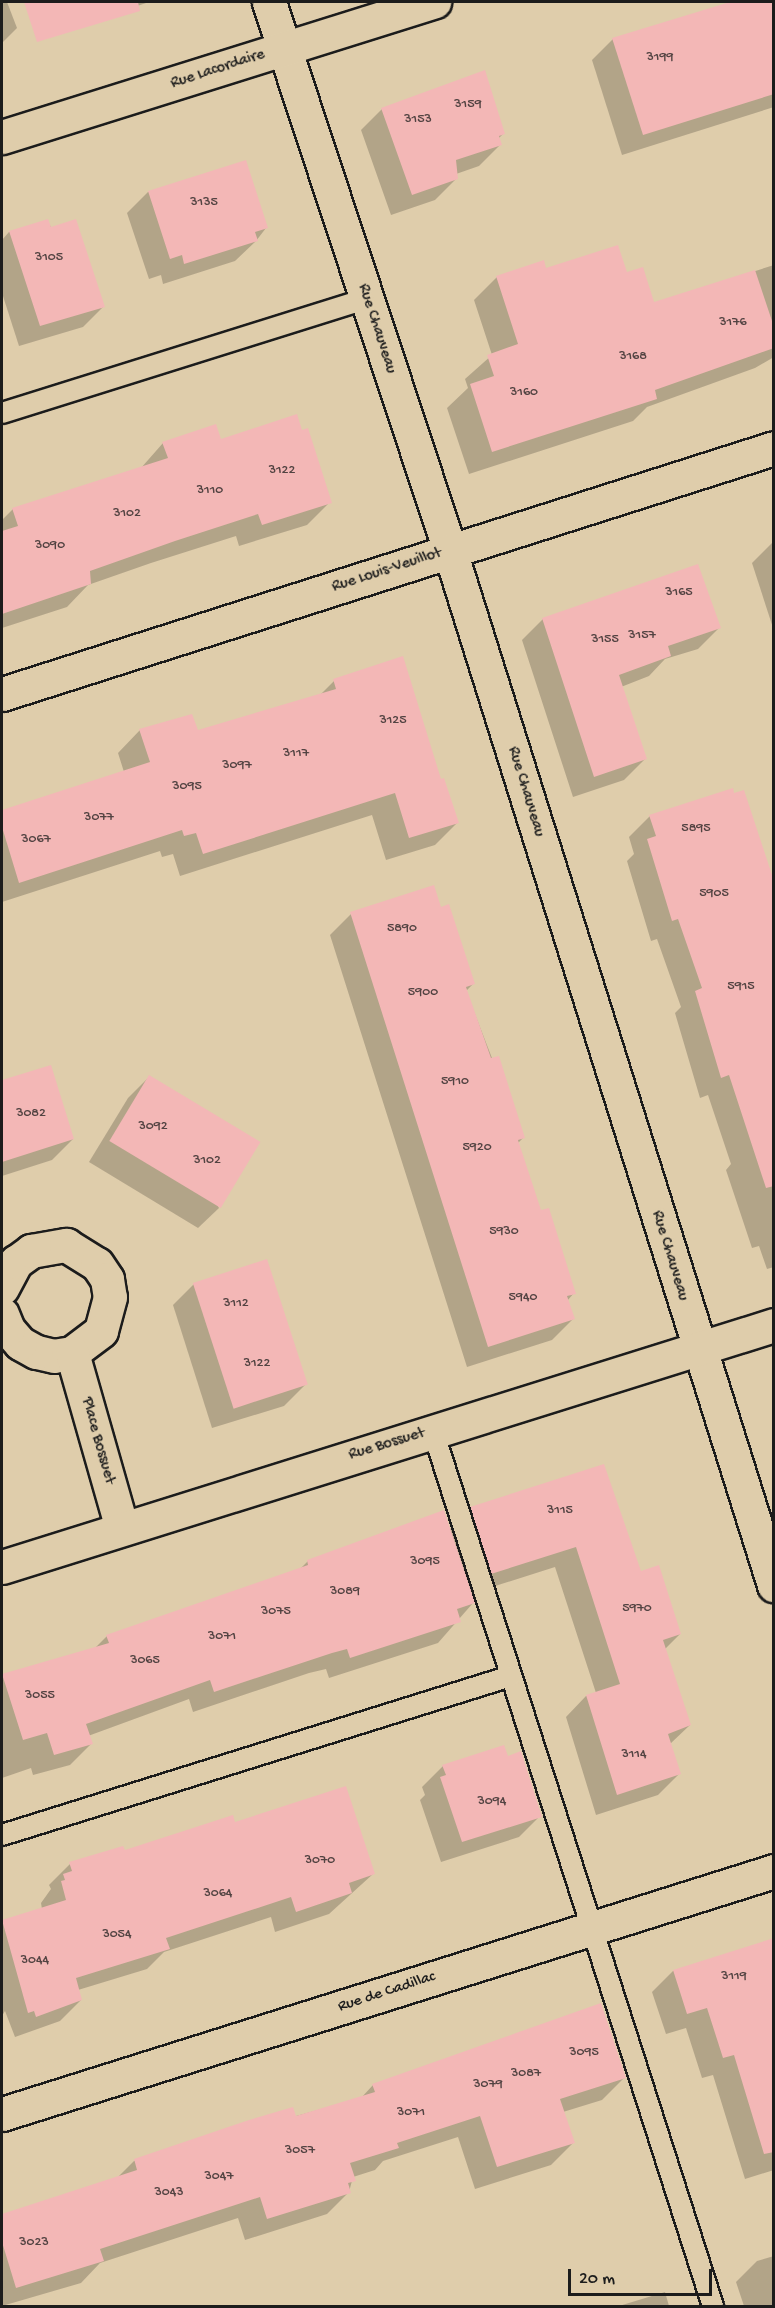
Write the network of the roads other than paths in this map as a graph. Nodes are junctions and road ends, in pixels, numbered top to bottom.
1 (269, 2) edge
2 (434, 2) edge
3 (284, 49) junction
4 (2, 137) edge
5 (366, 298) junction
6 (2, 413) edge
7 (774, 448) edge
8 (450, 551) junction
9 (2, 694) edge
10 (2, 1288) edge
11 (2, 1314) edge
12 (774, 1325) edge
13 (698, 1348) junction
14 (72, 1353) junction
15 (433, 1431) junction
16 (122, 1528) junction
17 (2, 1567) edge
18 (774, 1585) edge
19 (511, 1676) junction
20 (2, 1835) edge
21 (774, 1871) edge
22 (592, 1928) junction
23 (2, 2115) edge
24 (713, 2307) edge

1 - 3 street, Rue Chauveau
2 - 3 street, Rue Lacordaire
3 - 4 street, Rue Lacordaire
3 - 5 street, Rue Chauveau
5 - 6 lane
5 - 8 street, Rue Chauveau
7 - 8 street, Rue Louis-Veuillot
8 - 9 street, Rue Louis-Veuillot
8 - 13 street, Rue Chauveau
10 - 14 street
11 - 14 street
12 - 13 street, Rue Bossuet
13 - 15 street, Rue Bossuet
13 - 18 street, Rue Chauveau
14 - 16 street, Place Bossuet
15 - 16 street, Rue Bossuet
15 - 19 lane
16 - 17 street, Rue Bossuet
19 - 20 lane
19 - 22 lane
21 - 22 street, Rue de Cadillac
22 - 23 street, Rue de Cadillac
22 - 24 lane

